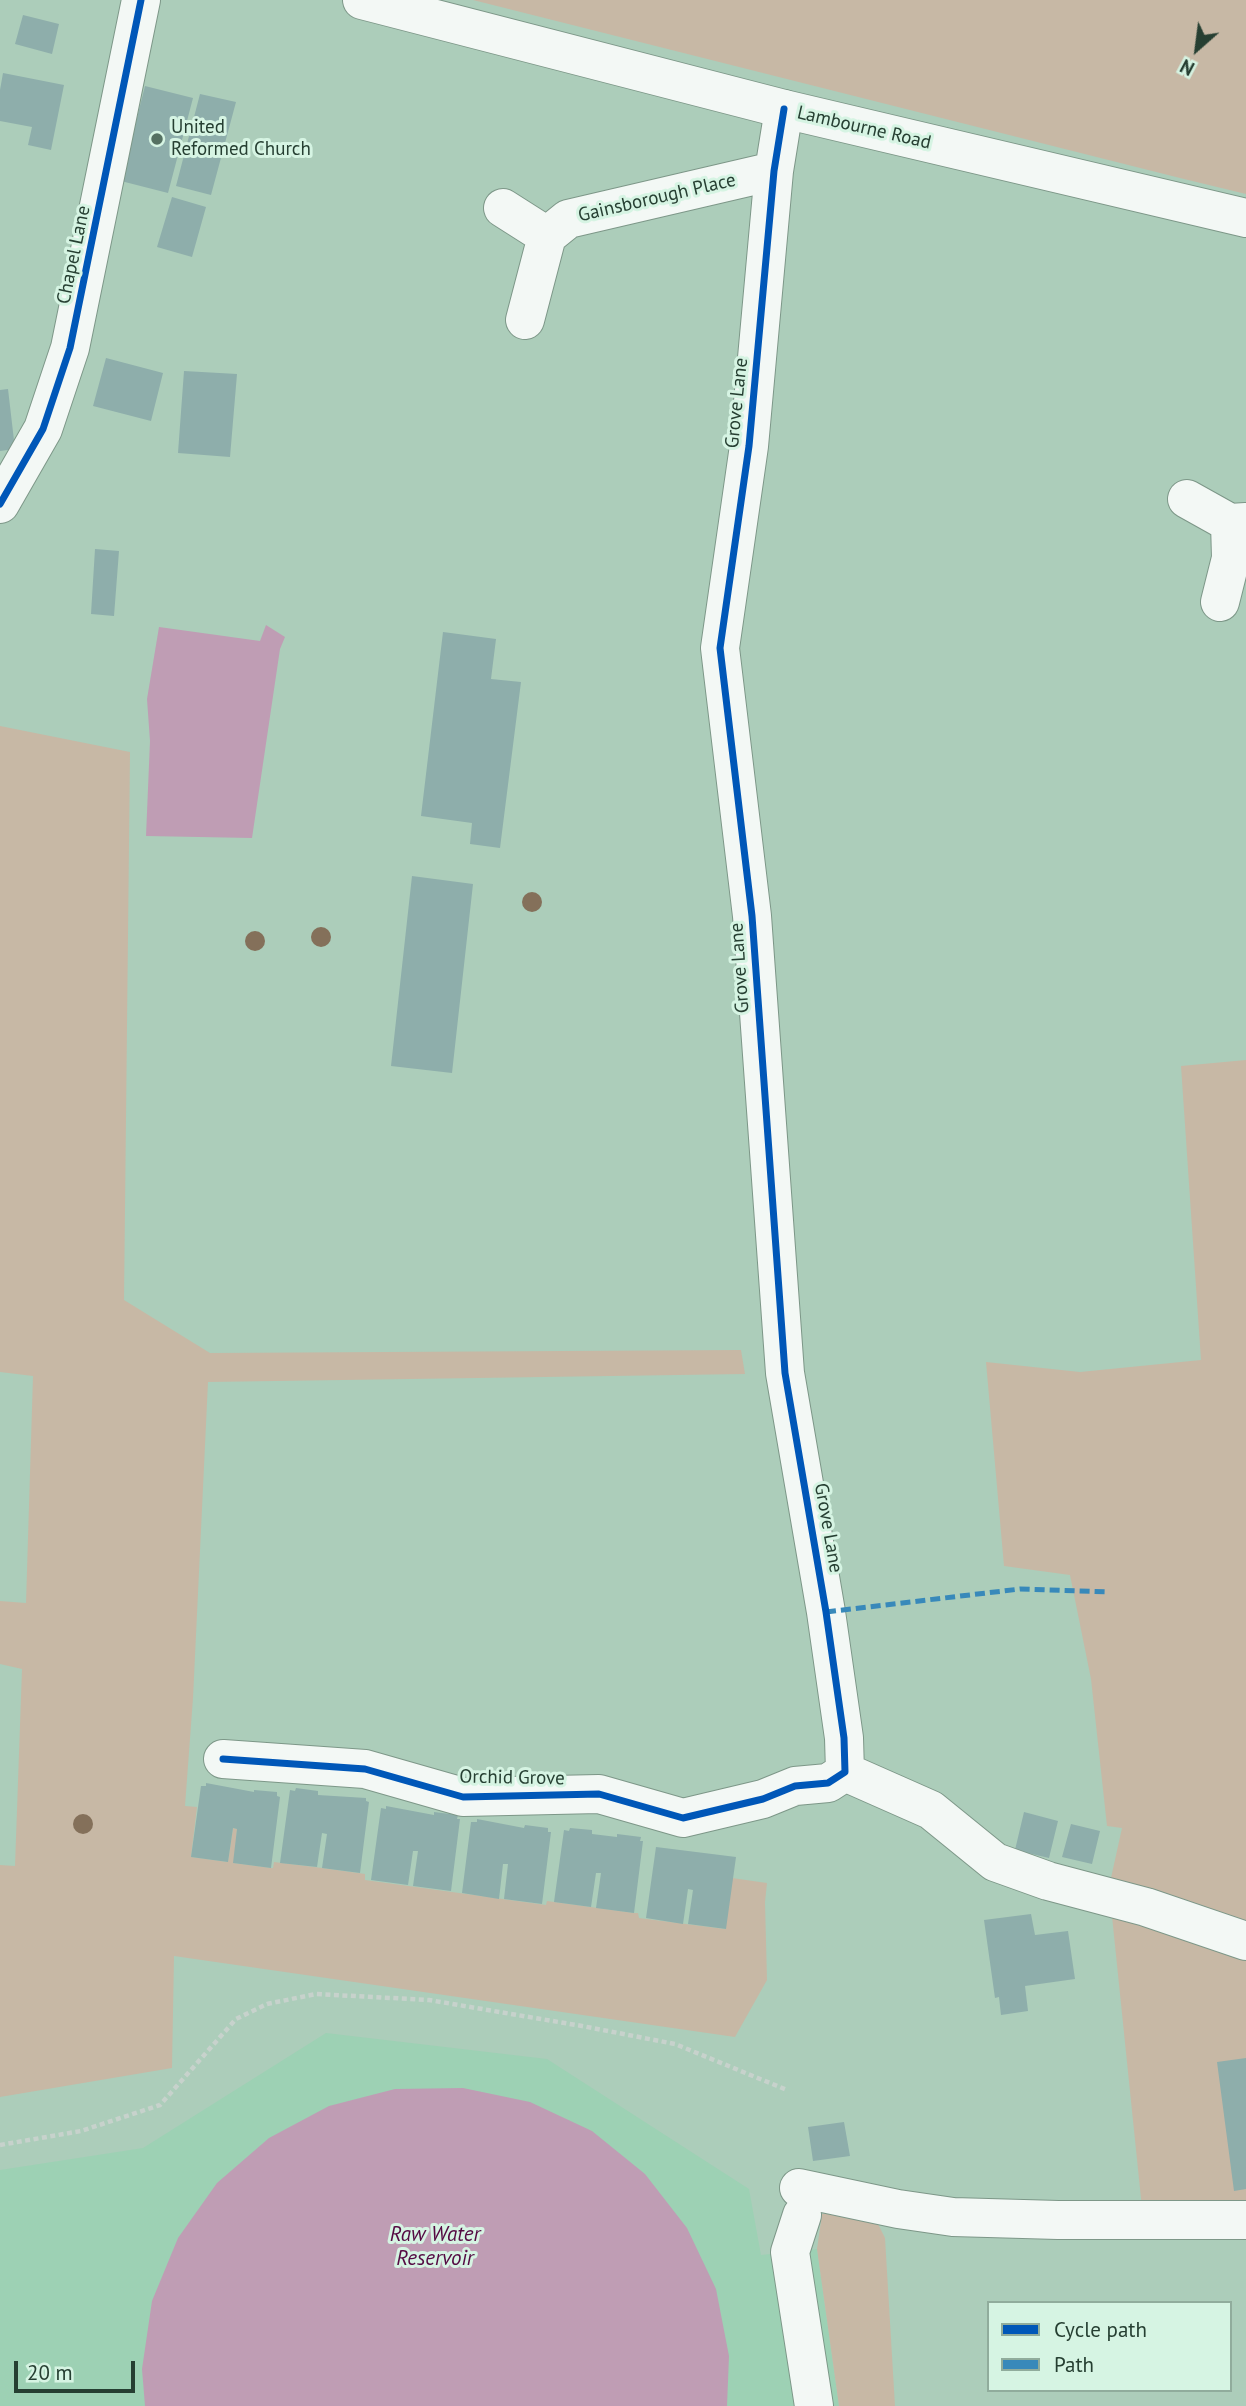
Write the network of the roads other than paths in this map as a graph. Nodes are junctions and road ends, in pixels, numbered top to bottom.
1 (141, 0) edge
2 (362, 0) edge
3 (784, 109) junction
4 (774, 171) junction
5 (503, 208) dead end
6 (1246, 218) edge
7 (547, 236) junction
8 (525, 320) dead end
9 (1187, 499) dead end
10 (0, 505) edge
11 (1238, 523) edge
12 (1220, 602) dead end
13 (223, 1759) dead end
14 (845, 1772) junction
15 (1246, 1941) edge
16 (1246, 2220) edge
17 (814, 2406) edge

1 - 10 street, Chapel Lane
2 - 3 street, Lambourne Road
3 - 4 street, Grove Lane
3 - 6 street, Lambourne Road
4 - 7 street, Gainsborough Place
4 - 14 street, Grove Lane
5 - 7 street
7 - 8 street
9 - 11 street
11 - 12 street
13 - 14 street, Orchid Grove
14 - 15 street
16 - 17 street

